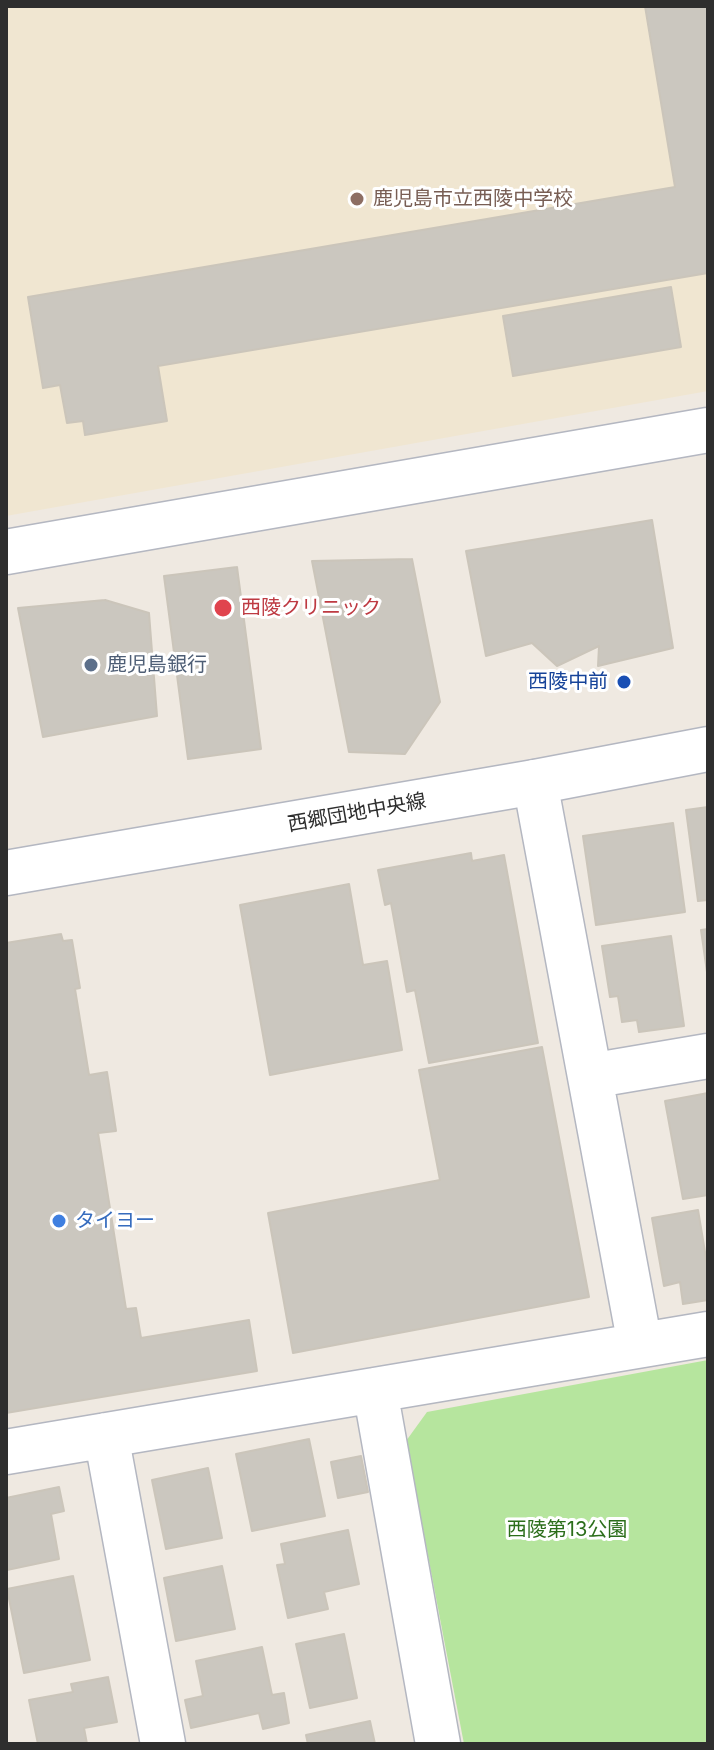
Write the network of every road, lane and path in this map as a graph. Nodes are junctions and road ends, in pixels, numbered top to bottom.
1 (708, 430) edge
2 (6, 552) edge
3 (708, 749) edge
4 (535, 782) junction
5 (6, 873) edge
6 (708, 1056) edge
7 (590, 1076) junction
8 (708, 1334) edge
9 (640, 1345) junction
10 (375, 1390) junction
11 (106, 1435) junction
12 (6, 1452) edge
13 (163, 1744) edge
14 (438, 1744) edge

1 - 2 street
3 - 4 street, 西郷団地中央線
4 - 5 street, 西郷団地中央線
4 - 7 street
6 - 7 street
7 - 9 street
8 - 9 street
9 - 10 street
10 - 11 street
10 - 14 street
11 - 12 street
11 - 13 street

